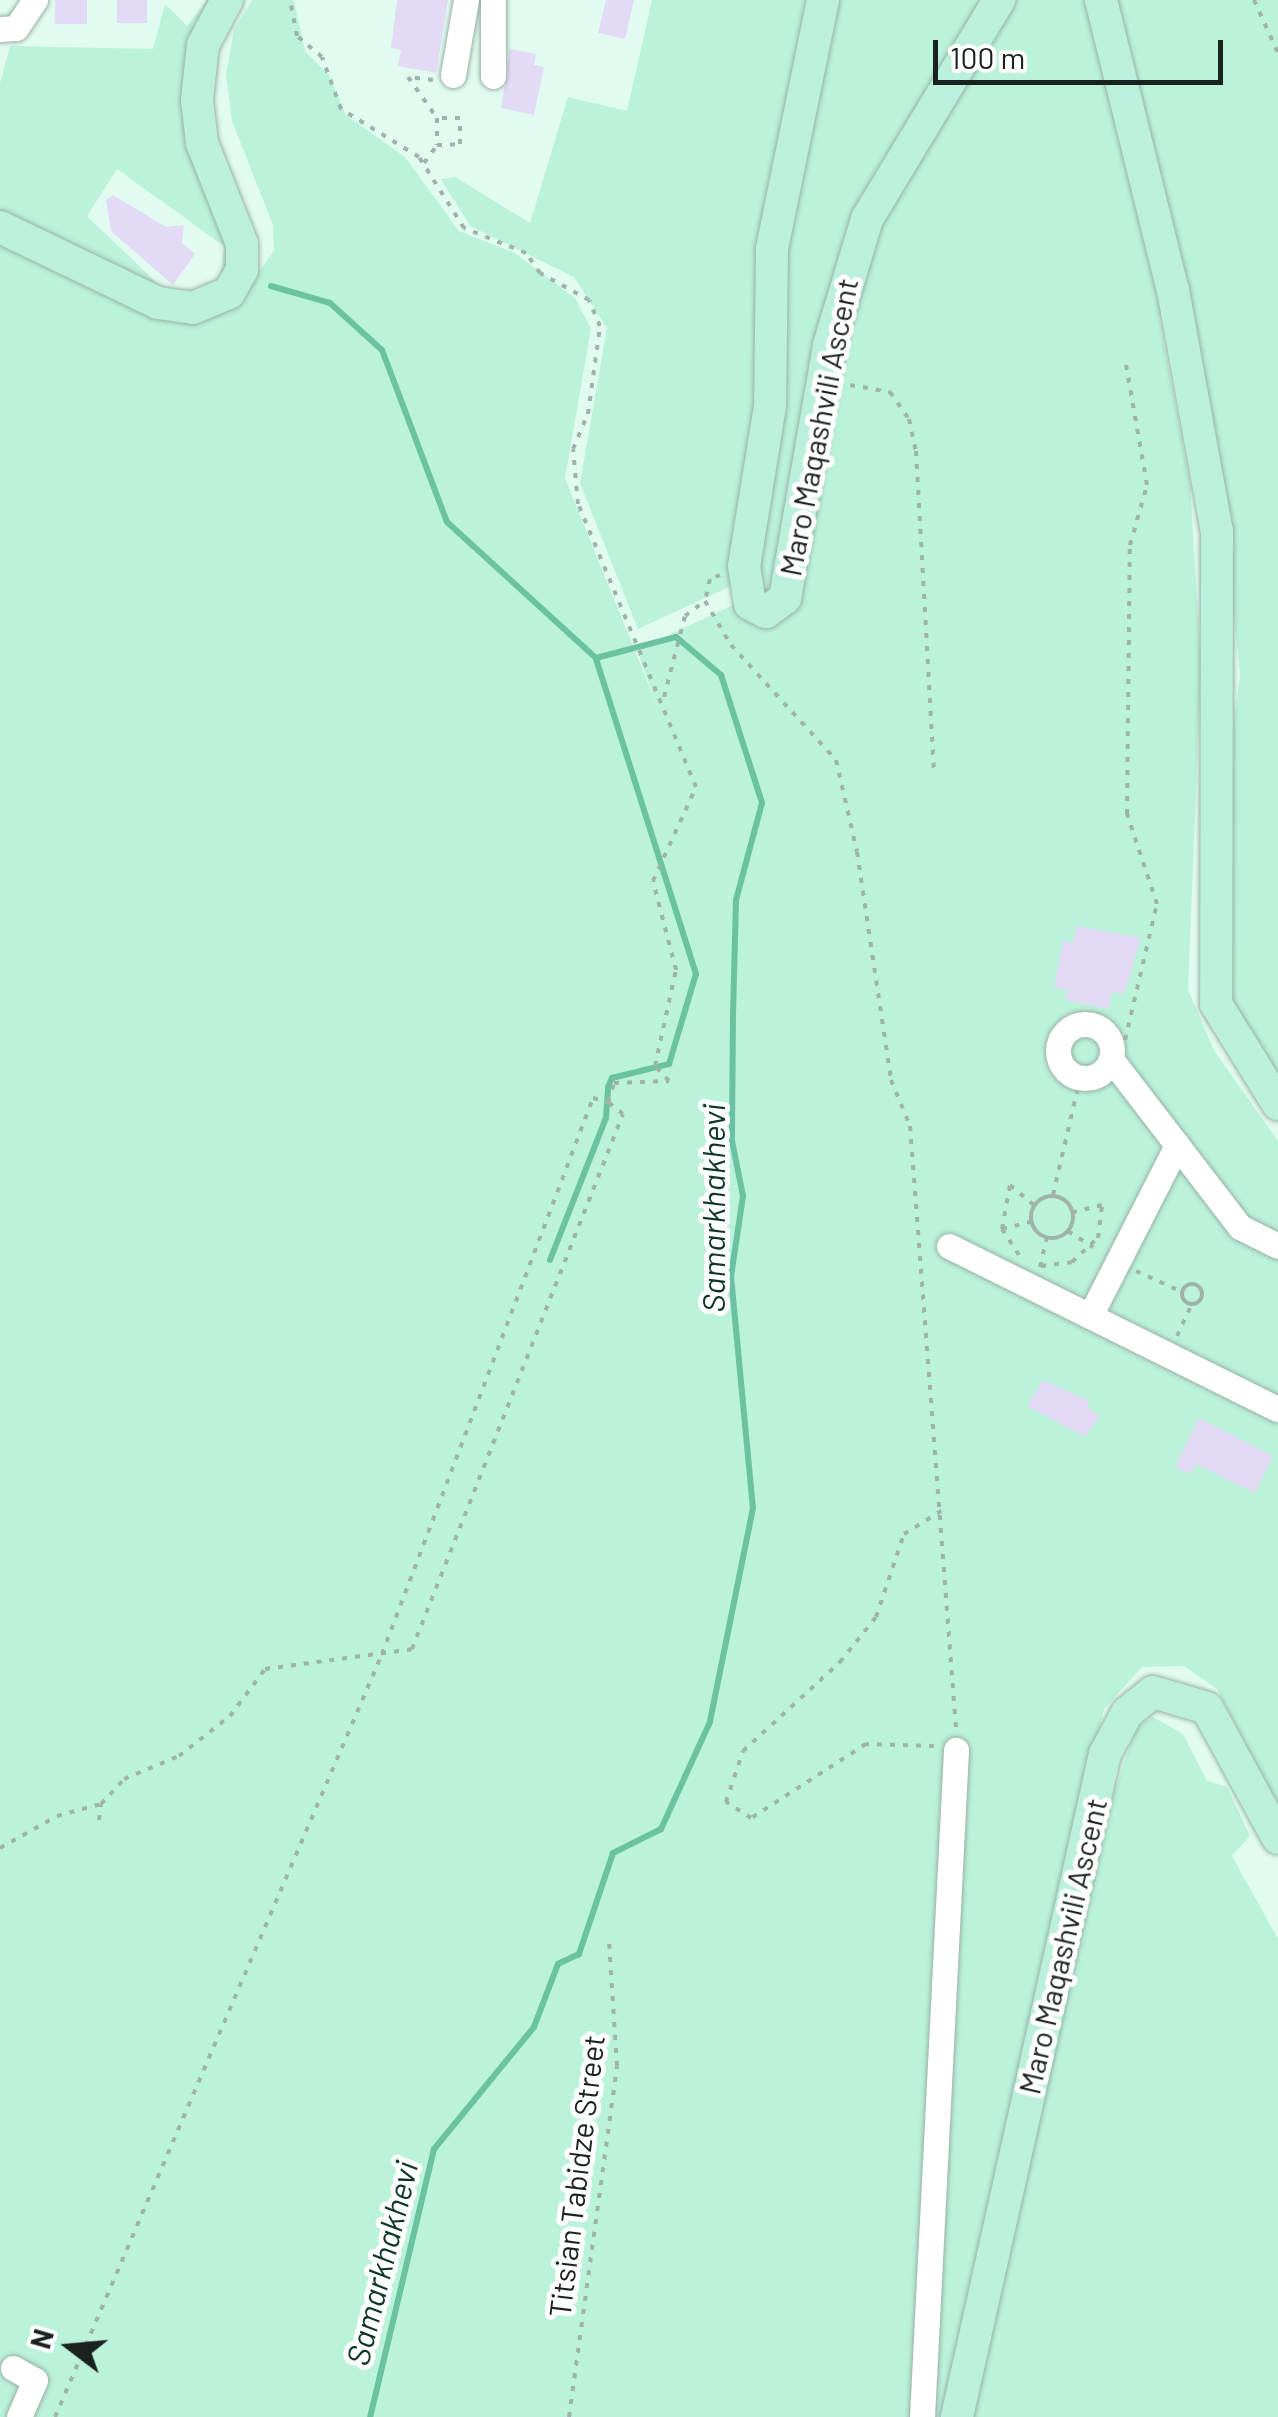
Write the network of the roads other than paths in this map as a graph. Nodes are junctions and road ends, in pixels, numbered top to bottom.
1 (36, 0) edge
2 (227, 0) edge
3 (466, 0) edge
4 (493, 0) edge
5 (822, 0) edge
6 (1000, 0) edge
7 (1100, 0) edge
8 (0, 29) edge
9 (453, 75) dead end
10 (493, 76) dead end
11 (0, 227) edge
12 (1112, 1055) junction
13 (1278, 1104) edge
14 (1177, 1145) junction
15 (949, 1246) dead end
16 (1278, 1246) edge
17 (1090, 1316) junction
18 (1278, 1409) edge
19 (956, 1750) road end
20 (1278, 1838) edge
21 (13, 2368) dead end
22 (19, 2417) edge
23 (922, 2417) edge
24 (957, 2417) edge

1 - 8 street
2 - 11 main road
3 - 9 street
4 - 10 street
5 - 6 main road, Maro Maqashvili Ascent
7 - 13 main road
12 - 12 street
12 - 14 street
14 - 16 street
14 - 17 street
15 - 17 street
17 - 18 street
19 - 23 street
20 - 24 main road, Maro Maqashvili Ascent
21 - 22 street

